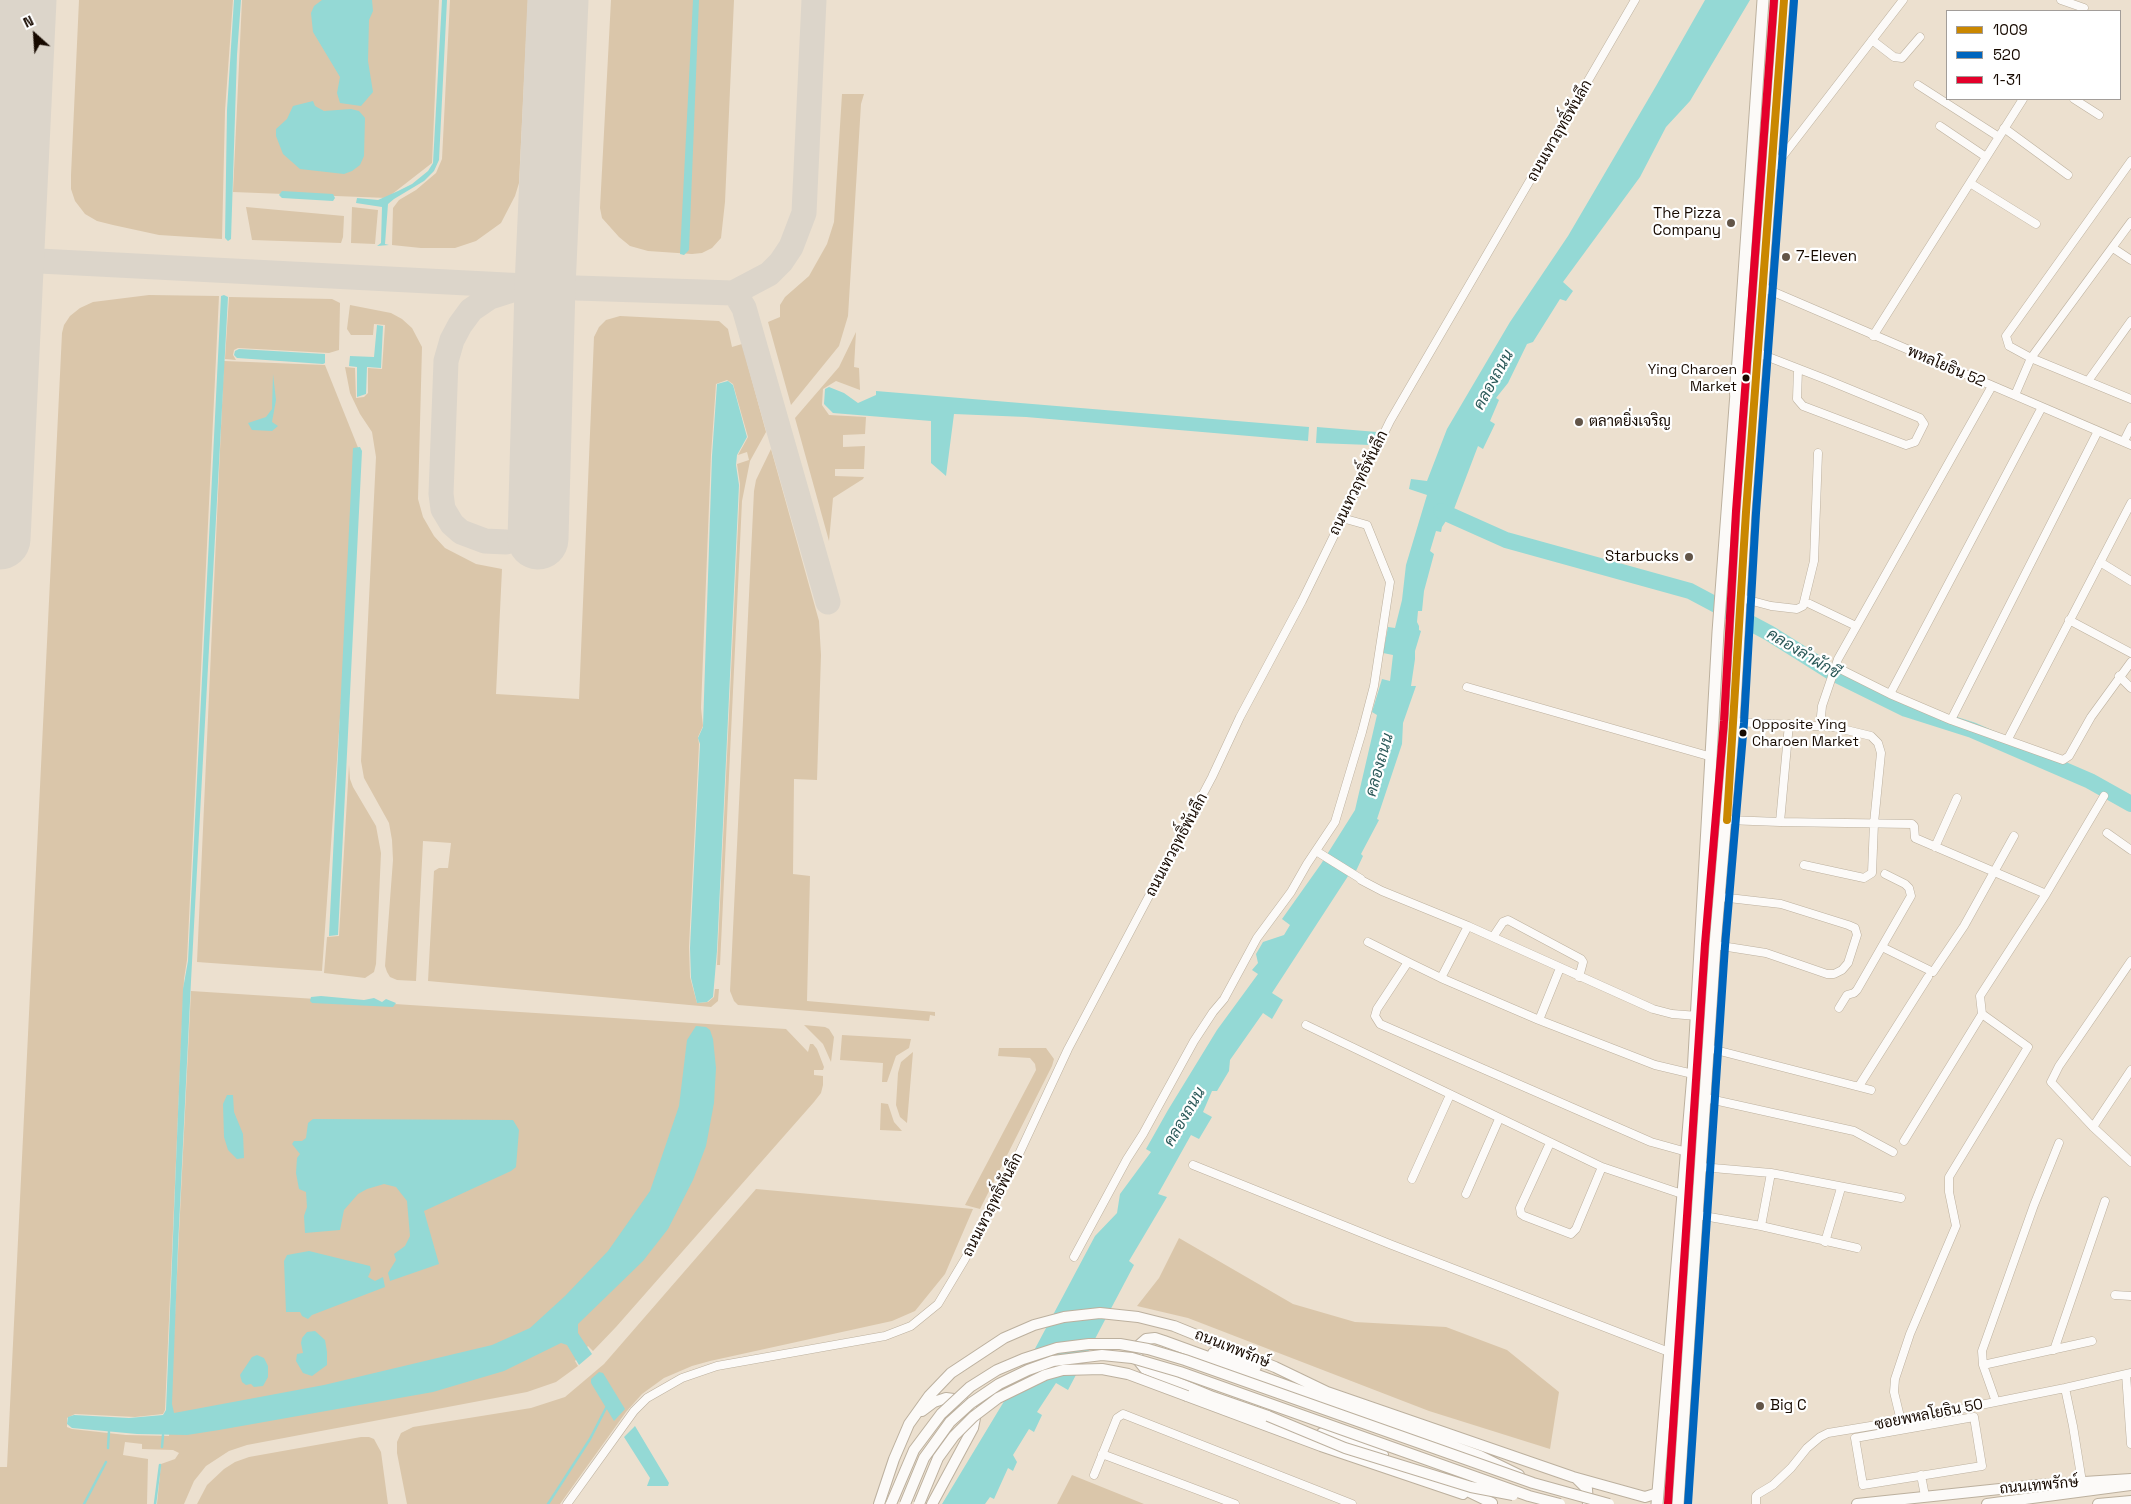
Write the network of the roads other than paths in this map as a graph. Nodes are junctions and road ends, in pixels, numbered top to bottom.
1 (1635, 0) edge
2 (1762, 0) edge
3 (1784, 0) edge
4 (1903, 0) edge
5 (2061, 0) edge
6 (2089, 0) edge
7 (2083, 10) edge
8 (1920, 36) dead end
9 (1872, 40) junction
10 (1918, 85) dead end
11 (1946, 100) edge
12 (2022, 100) edge
13 (2076, 100) edge
14 (2099, 115) dead end
15 (1940, 126) dead end
16 (2004, 128) junction
17 (1999, 137) junction
18 (1986, 157) junction
19 (2131, 161) edge
20 (1772, 170) junction
21 (2068, 174) dead end
22 (1970, 183) junction
23 (2131, 222) edge
24 (2036, 224) dead end
25 (2113, 248) junction
26 (2131, 260) edge
27 (1762, 287) junction
28 (2131, 321) edge
29 (1873, 336) junction
30 (1758, 353) junction
31 (2031, 358) junction
32 (1798, 369) junction
33 (1737, 375) joint
34 (2088, 381) junction
35 (1992, 386) junction
36 (1736, 393) joint
37 (2014, 395) junction
38 (2131, 399) edge
39 (2042, 407) junction
40 (2131, 427) edge
41 (2098, 431) junction
42 (2127, 443) edge
43 (1818, 453) dead end
44 (2130, 508) edge
45 (1342, 518) junction
46 (2100, 562) junction
47 (2131, 581) edge
48 (1740, 603) junction
49 (1810, 604) dead end
50 (2069, 620) junction
51 (1856, 626) junction
52 (2131, 653) edge
53 (2131, 662) edge
54 (1835, 668) junction
55 (2120, 676) junction
56 (1467, 687) dead end
57 (2131, 688) edge
58 (1890, 694) junction
59 (1951, 720) junction
60 (1734, 722) junction
61 (1789, 724) junction
62 (1820, 726) junction
63 (2008, 739) junction
64 (1712, 757) junction
65 (2104, 796) dead end
66 (1957, 798) dead end
67 (1709, 817) junction
68 (1727, 820) junction
69 (1780, 822) junction
70 (1874, 823) junction
71 (2107, 833) dead end
72 (2014, 836) dead end
73 (1935, 847) junction
74 (1316, 850) junction
75 (2131, 850) edge
76 (1804, 865) dead end
77 (1994, 872) junction
78 (1885, 874) dead end
79 (2046, 894) junction
80 (1720, 897) junction
81 (1468, 926) junction
82 (1493, 937) junction
83 (1368, 942) dead end
84 (1702, 943) junction
85 (1715, 944) junction
86 (1882, 947) junction
87 (2131, 961) edge
88 (1408, 962) junction
89 (1560, 968) junction
90 (1579, 977) junction
91 (1928, 977) dead end
92 (1441, 978) junction
93 (1839, 1008) dead end
94 (1982, 1014) junction
95 (1698, 1016) junction
96 (1539, 1020) junction
97 (1306, 1024) dead end
98 (1708, 1048) junction
99 (2131, 1070) edge
100 (1694, 1074) junction
101 (1860, 1086) junction
102 (1872, 1090) dead end
103 (1450, 1095) junction
104 (1705, 1098) junction
105 (1499, 1119) junction
106 (2093, 1127) junction
107 (1904, 1141) dead end
108 (1550, 1143) junction
109 (2059, 1143) dead end
110 (1687, 1152) junction
111 (1893, 1152) dead end
112 (2131, 1162) edge
113 (1194, 1165) dead end
114 (1602, 1167) junction
115 (1701, 1167) junction
116 (1771, 1173) junction
117 (1412, 1179) dead end
118 (1841, 1188) junction
119 (1466, 1194) dead end
120 (1685, 1195) junction
121 (1901, 1198) dead end
122 (2104, 1201) dead end
123 (1698, 1215) junction
124 (1761, 1226) junction
125 (1825, 1242) junction
126 (1857, 1248) dead end
127 (1074, 1257) dead end
128 (2115, 1295) dead end
129 (2131, 1296) edge
130 (2092, 1341) dead end
131 (1187, 1350) junction
132 (2054, 1350) junction
133 (1669, 1352) junction
134 (1983, 1365) junction
135 (1145, 1368) junction
136 (2128, 1374) edge
137 (2065, 1388) junction
138 (1327, 1392) junction
139 (1996, 1402) junction
140 (1901, 1421) junction
141 (909, 1424) junction
142 (2131, 1444) edge
143 (1102, 1454) junction
144 (1094, 1475) dead end
145 (1921, 1475) junction
146 (1573, 1477) junction
147 (2131, 1479) edge
148 (2082, 1482) junction
149 (1533, 1483) junction
150 (2131, 1486) edge
151 (1529, 1496) junction
152 (1925, 1496) junction
153 (1658, 1499) edge
154 (1680, 1501) edge
155 (2130, 1503) edge
156 (567, 1504) edge
157 (879, 1504) edge
158 (892, 1504) edge
159 (905, 1504) edge
160 (919, 1504) edge
161 (932, 1504) edge
162 (1235, 1504) edge
163 (1352, 1504) edge
164 (1493, 1504) edge
165 (1560, 1504) edge
166 (1588, 1504) edge
167 (1609, 1504) edge
168 (1756, 1504) edge
169 (1857, 1504) edge
170 (1987, 1504) edge
171 (2098, 1504) edge

1 - 45 street, ถนนเทวฤทธิ์พันลึก
2 - 33 main road
3 - 20 main road
4 - 9 street
5 - 7 street
6 - 7 street
8 - 9 street
9 - 20 street
10 - 11 street
11 - 17 street
12 - 16 street
13 - 14 street
15 - 18 street
16 - 17 street
16 - 21 street
17 - 18 street
18 - 22 street
19 - 31 street
20 - 27 main road
22 - 24 street
22 - 29 street
23 - 25 street
25 - 26 street
25 - 31 street
27 - 29 street, พหลโยธิน 52
27 - 30 main road
28 - 34 street
29 - 35 street, พหลโยธิน 52
30 - 32 street
30 - 48 main road
31 - 34 street
31 - 37 street
32 - 32 street
33 - 36 highway
34 - 38 street
35 - 37 street, พหลโยธิน 52
35 - 51 street
36 - 64 main road
37 - 39 street, พหลโยธิน 52
39 - 41 street, พหลโยธิน 52
39 - 58 street
40 - 42 street
41 - 42 street, พหลโยธิน 52
41 - 59 street
43 - 48 street
44 - 46 street
45 - 74 street
45 - 156 street, ถนนเทวฤทธิ์พันลึก
46 - 47 street
46 - 50 street
48 - 60 main road
49 - 51 street
50 - 52 street
50 - 63 street
51 - 54 street
53 - 55 street
54 - 58 street
54 - 62 street
55 - 57 street
55 - 63 street
56 - 64 street
58 - 59 street
59 - 63 street
60 - 61 street
60 - 68 main road
61 - 62 street
61 - 69 street
62 - 70 street
64 - 67 main road
65 - 79 street
66 - 73 street
67 - 68 main road
67 - 84 main road
68 - 69 street
68 - 80 main road
69 - 70 street
70 - 73 street
70 - 76 street
71 - 75 street
72 - 77 street
73 - 77 street
74 - 81 street
74 - 127 street
77 - 79 street
77 - 86 street
78 - 86 street
79 - 94 street
80 - 85 main road
80 - 85 street
81 - 82 street
81 - 92 street
82 - 89 street
82 - 90 street
83 - 88 street
84 - 85 main road
84 - 95 main road
85 - 98 main road
86 - 93 street
87 - 106 street
88 - 92 street
88 - 110 street
89 - 90 street
89 - 96 street
90 - 95 street
91 - 101 street
92 - 96 street
94 - 107 street
94 - 140 street
95 - 100 main road
96 - 100 street
97 - 103 street
98 - 101 street
98 - 104 main road
99 - 106 street
100 - 110 main road
101 - 102 street
103 - 105 street
103 - 117 street
104 - 111 street
104 - 115 main road
105 - 108 street
105 - 119 street
106 - 112 street
108 - 114 street
108 - 114 street
109 - 134 street
110 - 120 main road
113 - 133 street
114 - 120 street
115 - 116 street
115 - 123 main road
116 - 118 street
116 - 124 street
118 - 121 street
118 - 125 street
120 - 133 main road
122 - 132 street
123 - 124 street
123 - 154 main road
124 - 125 street
125 - 126 street
128 - 129 street
130 - 132 street
131 - 135 main road
131 - 138 main road
131 - 149 main road, bridge
132 - 134 street
133 - 153 main road
134 - 139 street
135 - 151 main road, bridge
135 - 164 main road
136 - 137 street, ซอยพหลโยธิน 50
136 - 142 street
137 - 139 street, ซอยพหลโยธิน 50
137 - 148 street
138 - 141 main road, ถนนเทพรักษ์
138 - 146 main road, ถนนเทพรักษ์
139 - 140 street, ซอยพหลโยธิน 50
140 - 168 street, ซอยพหลโยธิน 50
141 - 157 main road, ถนนเทพรักษ์
141 - 161 main road
143 - 144 street
143 - 162 street
143 - 163 street
145 - 145 street
145 - 152 street
146 - 153 main road, ถนนเทพรักษ์
146 - 166 main road
147 - 148 main road, ถนนเทพรักษ์
148 - 152 main road, ถนนเทพรักษ์
149 - 158 main road, ถนนเทพรักษ์, bridge
149 - 167 main road, ถนนเทพรักษ์, bridge
150 - 170 main road, ถนนเทพรักษ์
151 - 159 main road, bridge
151 - 165 main road, bridge
152 - 169 main road, ถนนเทพรักษ์
155 - 171 main road
160 - 164 main road, bridge

